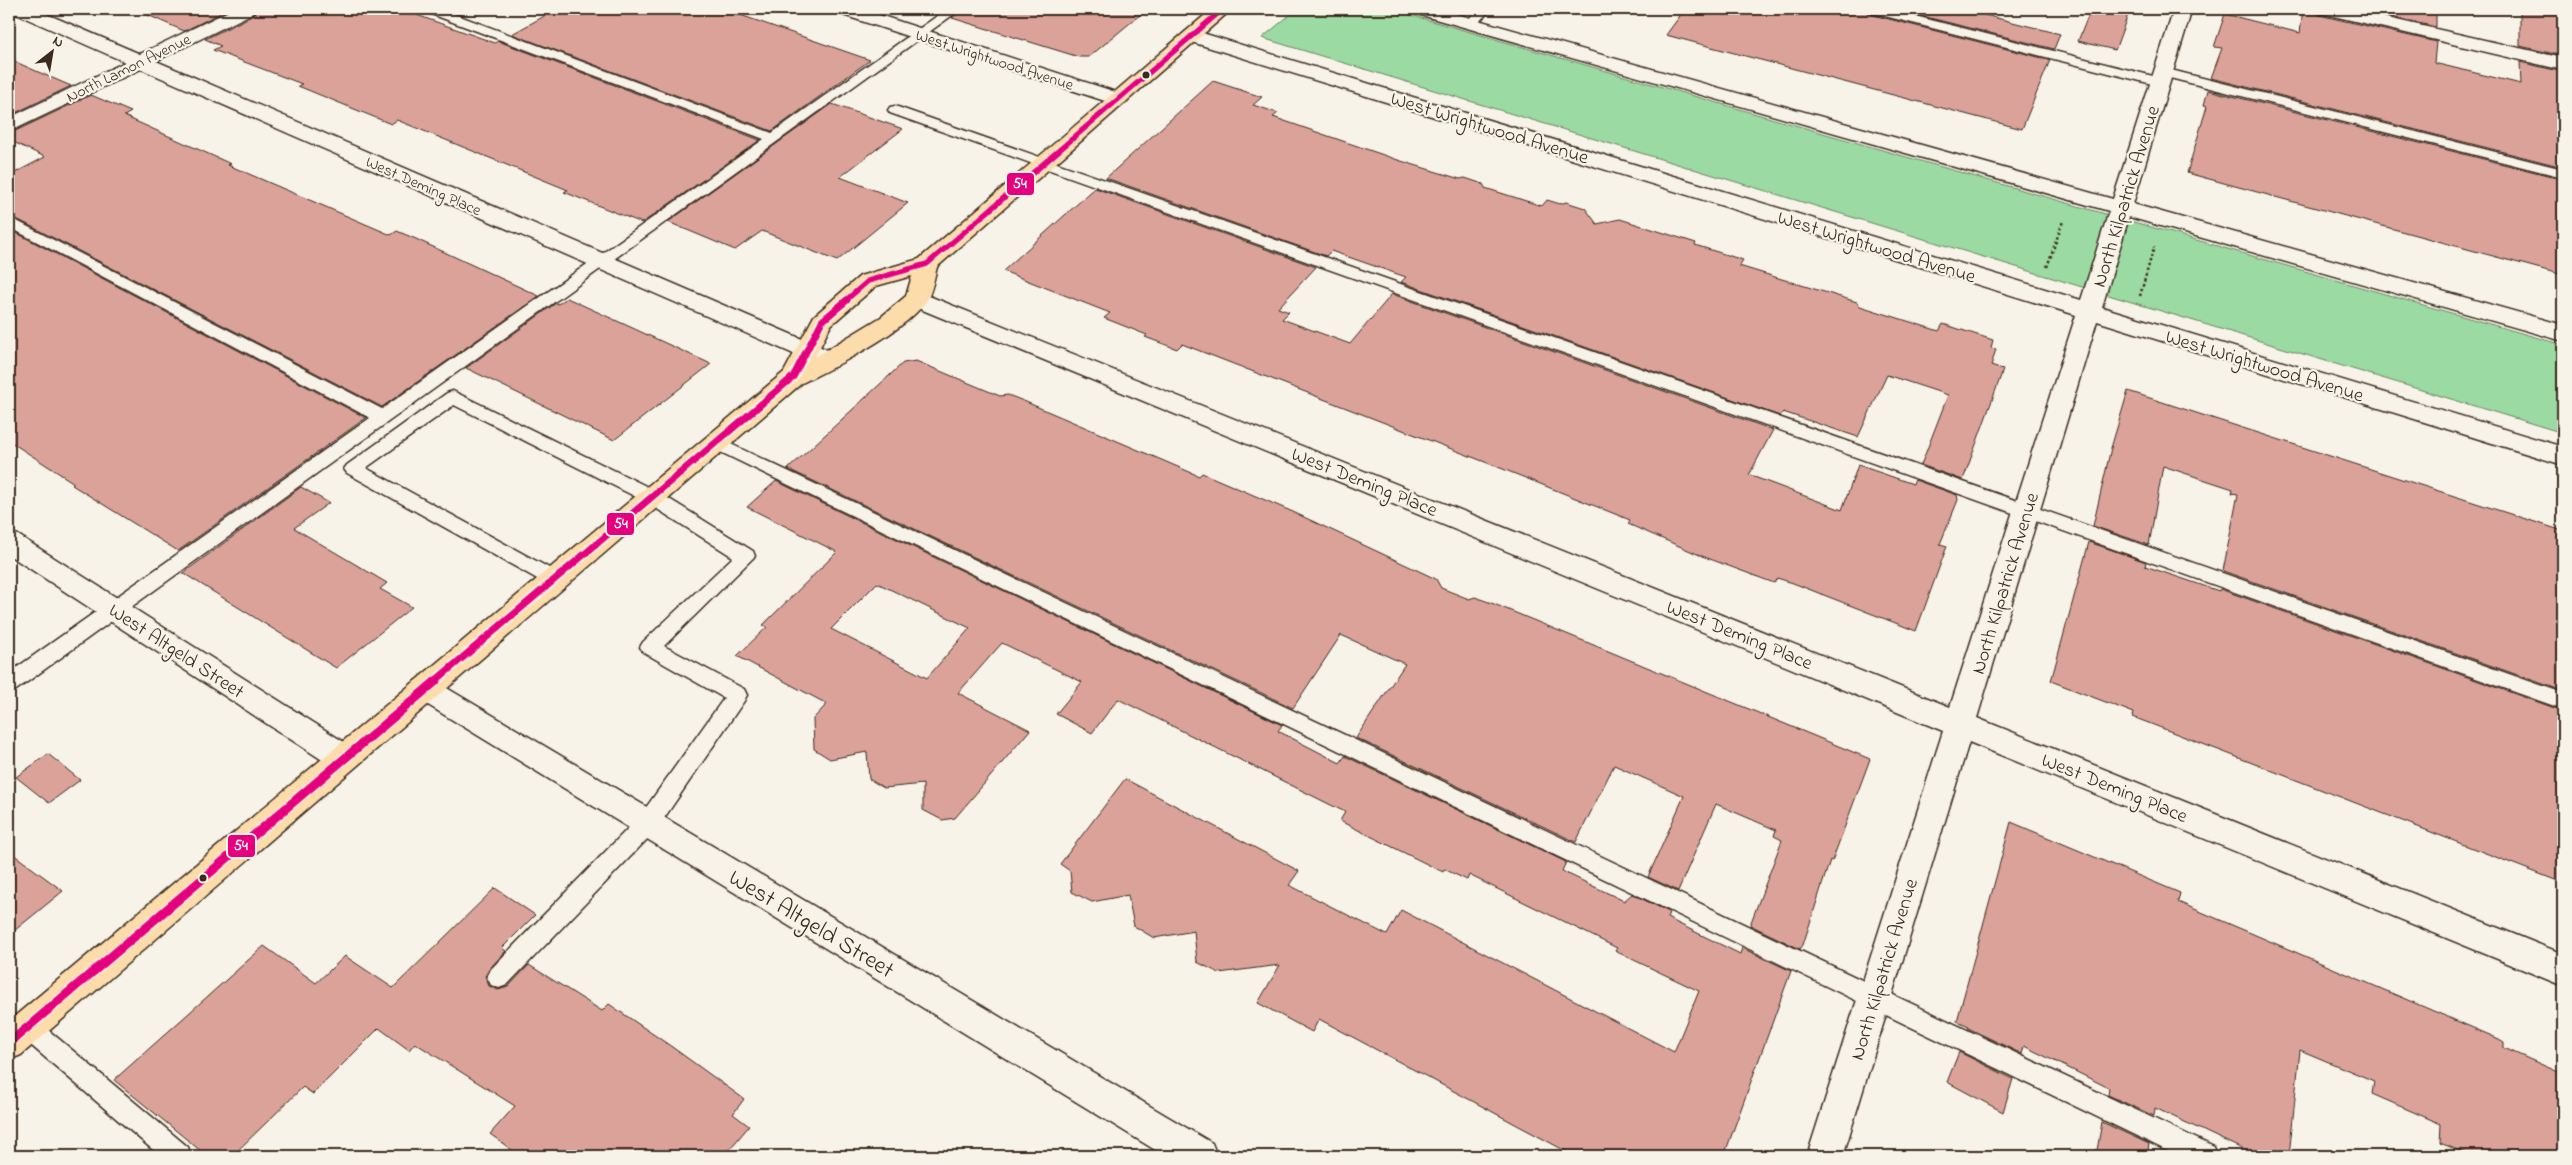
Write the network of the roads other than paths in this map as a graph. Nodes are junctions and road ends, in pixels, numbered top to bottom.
1 (20, 9) edge
2 (247, 9) edge
3 (430, 9) edge
4 (843, 9) edge
5 (954, 9) edge
6 (1223, 9) edge
7 (1420, 9) edge
8 (1873, 9) edge
9 (2183, 9) edge
10 (2325, 9) edge
11 (1478, 16) edge
12 (919, 34) junction
13 (1192, 36) junction
14 (140, 61) junction
15 (2563, 64) edge
16 (2162, 77) junction
17 (1118, 100) junction
18 (894, 110) dead end
19 (9, 126) edge
20 (774, 138) junction
21 (1045, 162) junction
22 (2563, 173) edge
23 (2121, 208) junction
24 (9, 221) edge
25 (601, 262) junction
26 (927, 264) junction
27 (916, 298) junction
28 (2089, 311) junction
29 (2563, 333) edge
30 (807, 351) junction
31 (829, 360) junction
32 (793, 377) junction
33 (383, 417) junction
34 (716, 443) junction
35 (2563, 456) edge
36 (652, 497) junction
37 (2026, 511) junction
38 (9, 542) edge
39 (555, 580) junction
40 (114, 609) junction
41 (9, 684) edge
42 (425, 689) junction
43 (2563, 701) edge
44 (1960, 724) junction
45 (344, 758) junction
46 (648, 824) junction
47 (2563, 970) edge
48 (500, 977) dead end
49 (1874, 998) junction
50 (18, 1035) edge
51 (179, 1156) edge
52 (1199, 1156) edge
53 (1825, 1156) edge
54 (2205, 1156) edge

1 - 14 street, West Deming Place
2 - 14 street, North Lamon Avenue
3 - 20 lane
4 - 12 street, West Wrightwood Avenue
5 - 12 lane
6 - 13 main road
7 - 11 street
8 - 16 lane
9 - 16 street, North Kilpatrick Avenue
10 - 15 street
11 - 23 street
12 - 17 street, West Wrightwood Avenue
12 - 20 lane
13 - 17 main road
13 - 28 street, West Wrightwood Avenue
14 - 19 street, North Lamon Avenue
14 - 25 street, West Deming Place
16 - 22 lane
16 - 23 street, North Kilpatrick Avenue
17 - 21 main road
18 - 21 lane
20 - 25 lane
21 - 26 main road
21 - 37 lane
23 - 28 street, North Kilpatrick Avenue
23 - 29 street
24 - 33 lane
25 - 30 street, West Deming Place
25 - 33 lane
26 - 27 main road
26 - 30 main road
27 - 31 main road
27 - 44 street, West Deming Place
28 - 35 street, West Wrightwood Avenue
28 - 37 street, North Kilpatrick Avenue
30 - 31 street, West Deming Place
30 - 32 main road
31 - 32 main road
32 - 34 main road
33 - 40 lane
34 - 36 main road
34 - 49 lane
36 - 39 main road
36 - 39 lane
36 - 46 lane
37 - 43 lane
37 - 44 street, North Kilpatrick Avenue
38 - 40 street, West Altgeld Street
39 - 42 main road
40 - 41 lane
40 - 45 street, West Altgeld Street
42 - 45 main road
42 - 46 street, West Altgeld Street
44 - 47 street, West Deming Place
44 - 49 street, North Kilpatrick Avenue
45 - 50 main road
46 - 48 lane
46 - 52 street, West Altgeld Street
49 - 53 street, North Kilpatrick Avenue
49 - 54 lane
50 - 51 lane

